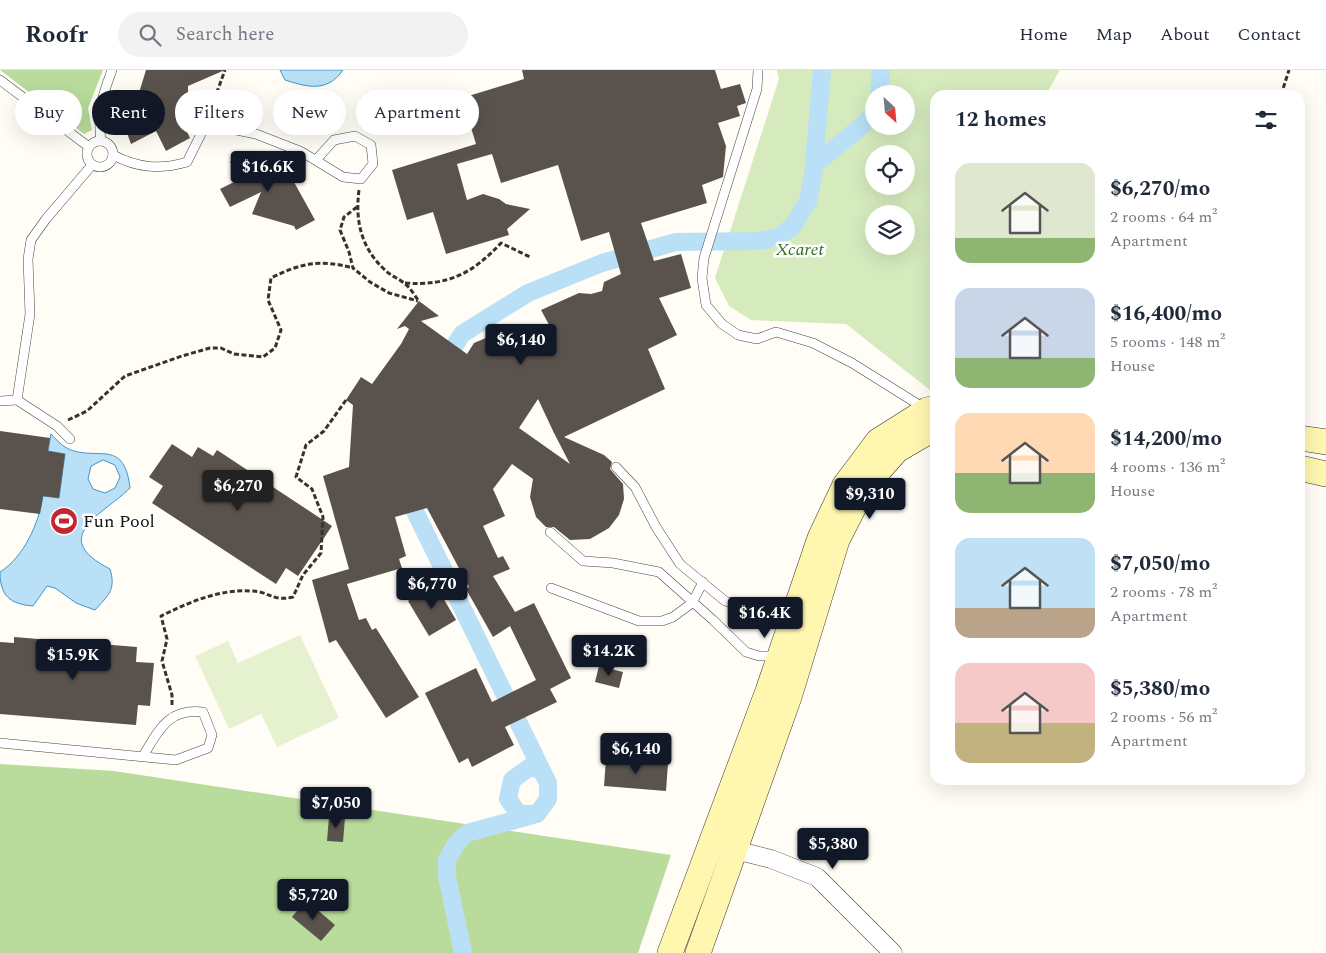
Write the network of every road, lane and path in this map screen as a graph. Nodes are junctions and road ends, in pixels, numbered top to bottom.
1 (112, 70) edge
2 (224, 70) edge
3 (758, 70) edge
4 (1289, 70) edge
5 (0, 80) edge
6 (217, 90) edge
7 (1283, 90) edge
8 (200, 135) edge
9 (258, 135) edge
10 (101, 141) junction
11 (89, 147) junction
12 (113, 155) junction
13 (316, 160) junction
14 (92, 165) junction
15 (361, 179) junction
16 (357, 207) junction
17 (530, 257) dead end
18 (353, 268) junction
19 (404, 283) junction
20 (17, 400) junction
21 (346, 400) dead end
22 (0, 402) edge
23 (930, 413) edge
24 (930, 416) edge
25 (930, 418) edge
26 (57, 426) junction
27 (70, 439) dead end
28 (1305, 439) edge
29 (1326, 442) edge
30 (616, 467) dead end
31 (1305, 469) edge
32 (1326, 474) edge
33 (550, 532) dead end
34 (703, 582) junction
35 (551, 588) dead end
36 (799, 600) junction
37 (692, 602) junction
38 (790, 659) junction
39 (172, 715) junction
40 (0, 743) edge
41 (143, 756) junction
42 (735, 850) junction
43 (670, 953) edge
44 (698, 953) edge
45 (893, 953) edge

1 - 10 lane
2 - 6 path
3 - 23 lane
4 - 7 path
5 - 11 lane
8 - 12 lane
9 - 13 lane
10 - 11 lane
10 - 12 lane
11 - 14 lane
12 - 14 lane
13 - 15 lane
13 - 15 lane
14 - 20 lane
15 - 16 path
16 - 18 path
16 - 19 path
17 - 19 path
18 - 19 path
18 - 26 path
20 - 22 lane
20 - 26 lane
21 - 39 path
24 - 36 street
25 - 38 street
26 - 27 lane
28 - 29 street
30 - 34 lane
31 - 32 street
33 - 37 lane
34 - 36 lane
34 - 37 lane
35 - 37 lane
36 - 38 street
37 - 38 lane
38 - 42 street
38 - 43 street
39 - 41 lane
39 - 41 lane
40 - 41 lane
42 - 44 street
42 - 45 street

